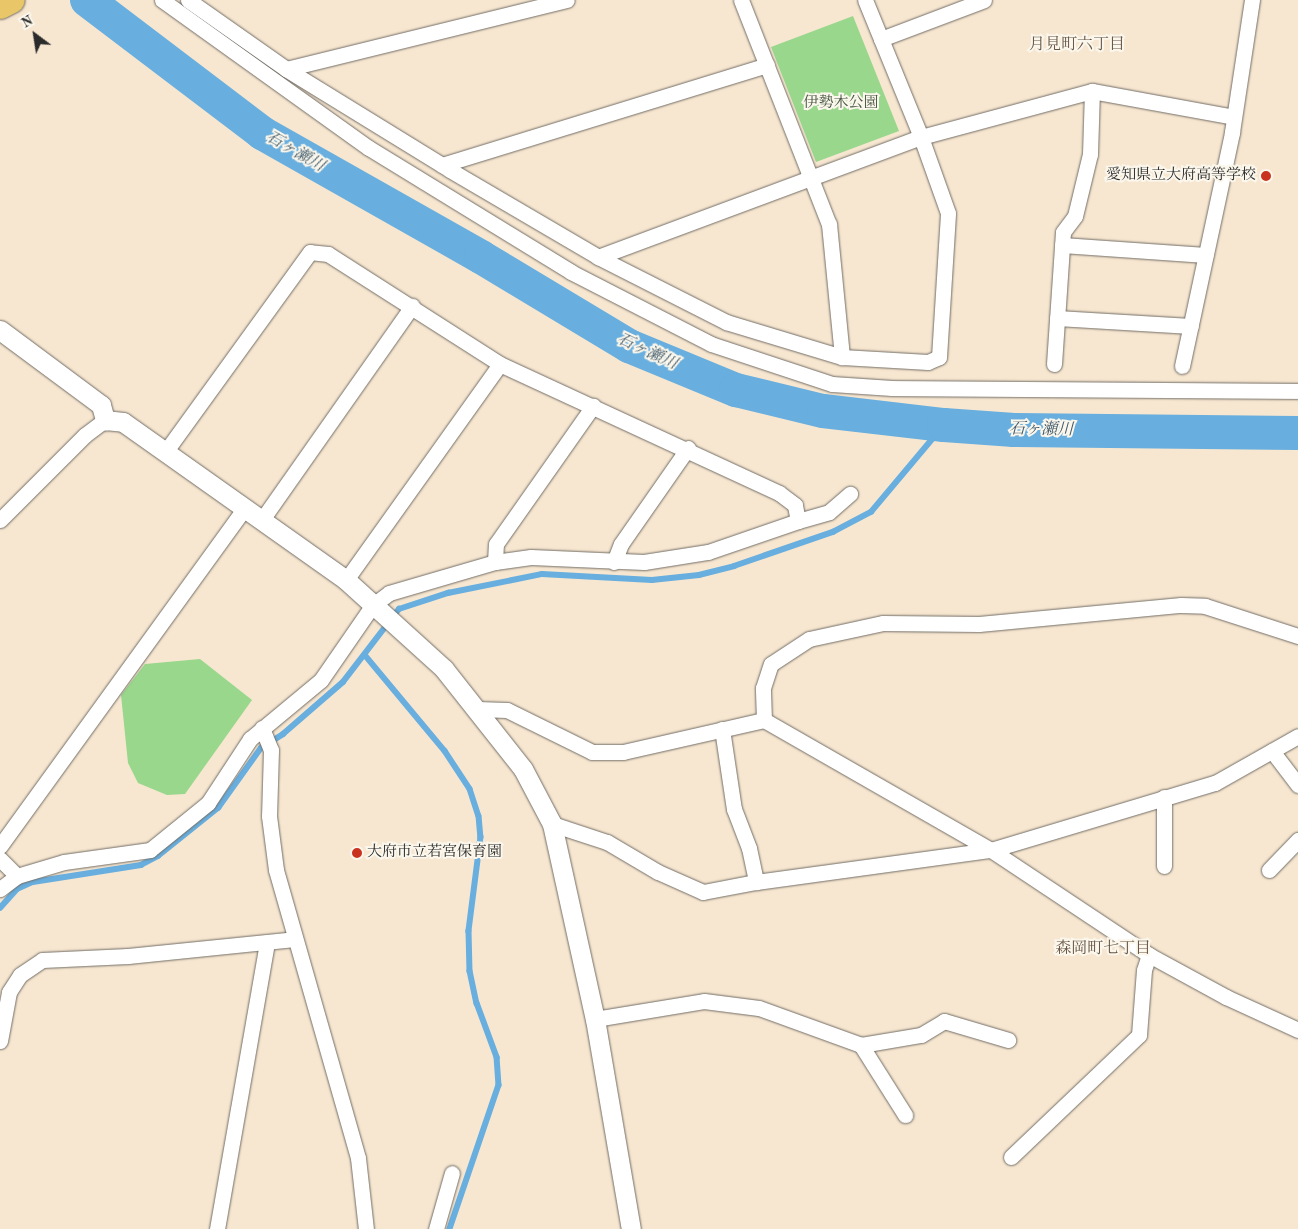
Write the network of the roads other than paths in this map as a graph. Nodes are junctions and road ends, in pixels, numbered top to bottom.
1 (12, 0) edge
2 (162, 0) edge
3 (188, 0) edge
4 (567, 0) edge
5 (741, 0) edge
6 (865, 0) edge
7 (984, 0) edge
8 (1247, 1) edge
9 (545, 3) edge
10 (0, 6) edge
11 (881, 39) junction
12 (767, 65) junction
13 (286, 69) junction
14 (1092, 91) junction
15 (1234, 117) junction
16 (921, 137) junction
17 (442, 165) junction
18 (812, 177) junction
19 (1062, 244) junction
20 (1206, 255) junction
21 (598, 258) junction
22 (412, 306) junction
23 (1057, 318) junction
24 (1191, 326) junction
25 (0, 330) edge
26 (842, 357) junction
27 (500, 364) junction
28 (1054, 364) dead end
29 (1182, 366) dead end
30 (1298, 391) edge
31 (594, 406) junction
32 (105, 420) junction
33 (688, 448) junction
34 (165, 452) junction
35 (850, 494) dead end
36 (244, 510) junction
37 (0, 520) edge
38 (261, 521) junction
39 (798, 521) junction
40 (495, 562) junction
41 (614, 562) junction
42 (346, 580) junction
43 (376, 609) junction
44 (1298, 636) edge
45 (477, 709) junction
46 (764, 720) junction
47 (262, 728) junction
48 (722, 729) junction
49 (1298, 736) edge
50 (1272, 751) junction
51 (1298, 785) edge
52 (1164, 797) junction
53 (552, 824) junction
54 (1297, 842) edge
55 (0, 846) edge
56 (991, 850) junction
57 (0, 859) edge
58 (1164, 866) dead end
59 (1269, 870) dead end
60 (17, 876) junction
61 (756, 882) junction
62 (0, 889) edge
63 (294, 939) junction
64 (267, 942) junction
65 (1149, 955) junction
66 (595, 1019) junction
67 (1298, 1030) edge
68 (1008, 1040) dead end
69 (0, 1041) edge
70 (861, 1045) junction
71 (905, 1115) dead end
72 (1011, 1157) dead end
73 (452, 1173) dead end
74 (217, 1229) edge
75 (366, 1229) edge
76 (436, 1229) edge
77 (632, 1229) edge

1 - 10 highway
2 - 30 street
3 - 13 street
4 - 9 street
5 - 12 street
6 - 11 street
7 - 11 street
8 - 15 street
9 - 13 street
11 - 16 street
12 - 17 street
12 - 18 street
13 - 17 street
14 - 15 street
14 - 16 street
14 - 19 street
15 - 20 street
16 - 18 street
16 - 26 street
17 - 21 street
18 - 21 street
18 - 26 street
19 - 20 street
19 - 23 street
20 - 24 street
21 - 26 street
22 - 27 street
22 - 34 street
22 - 38 street
23 - 24 street
23 - 28 street
24 - 29 street
25 - 32 street
27 - 31 street
27 - 42 street
31 - 33 street
31 - 40 street
32 - 34 street
32 - 37 street
33 - 39 street
33 - 41 street
34 - 36 street
35 - 39 street
36 - 38 street
36 - 55 street
38 - 42 street
39 - 41 street
40 - 41 street
40 - 43 street
42 - 43 street
43 - 45 street
43 - 47 street
44 - 46 street
45 - 48 street
45 - 53 street
46 - 48 street
46 - 56 street
47 - 60 street
47 - 63 street
48 - 61 street
49 - 50 street
50 - 51 street
50 - 52 street
52 - 56 street
52 - 58 street
53 - 61 street
53 - 66 street
54 - 59 street
56 - 61 street
56 - 65 street
57 - 60 street
60 - 62 street
63 - 64 street
63 - 75 street
64 - 69 street
64 - 74 street
65 - 67 street
65 - 72 street
66 - 70 street
66 - 77 street
68 - 70 street
70 - 71 street
73 - 76 street

